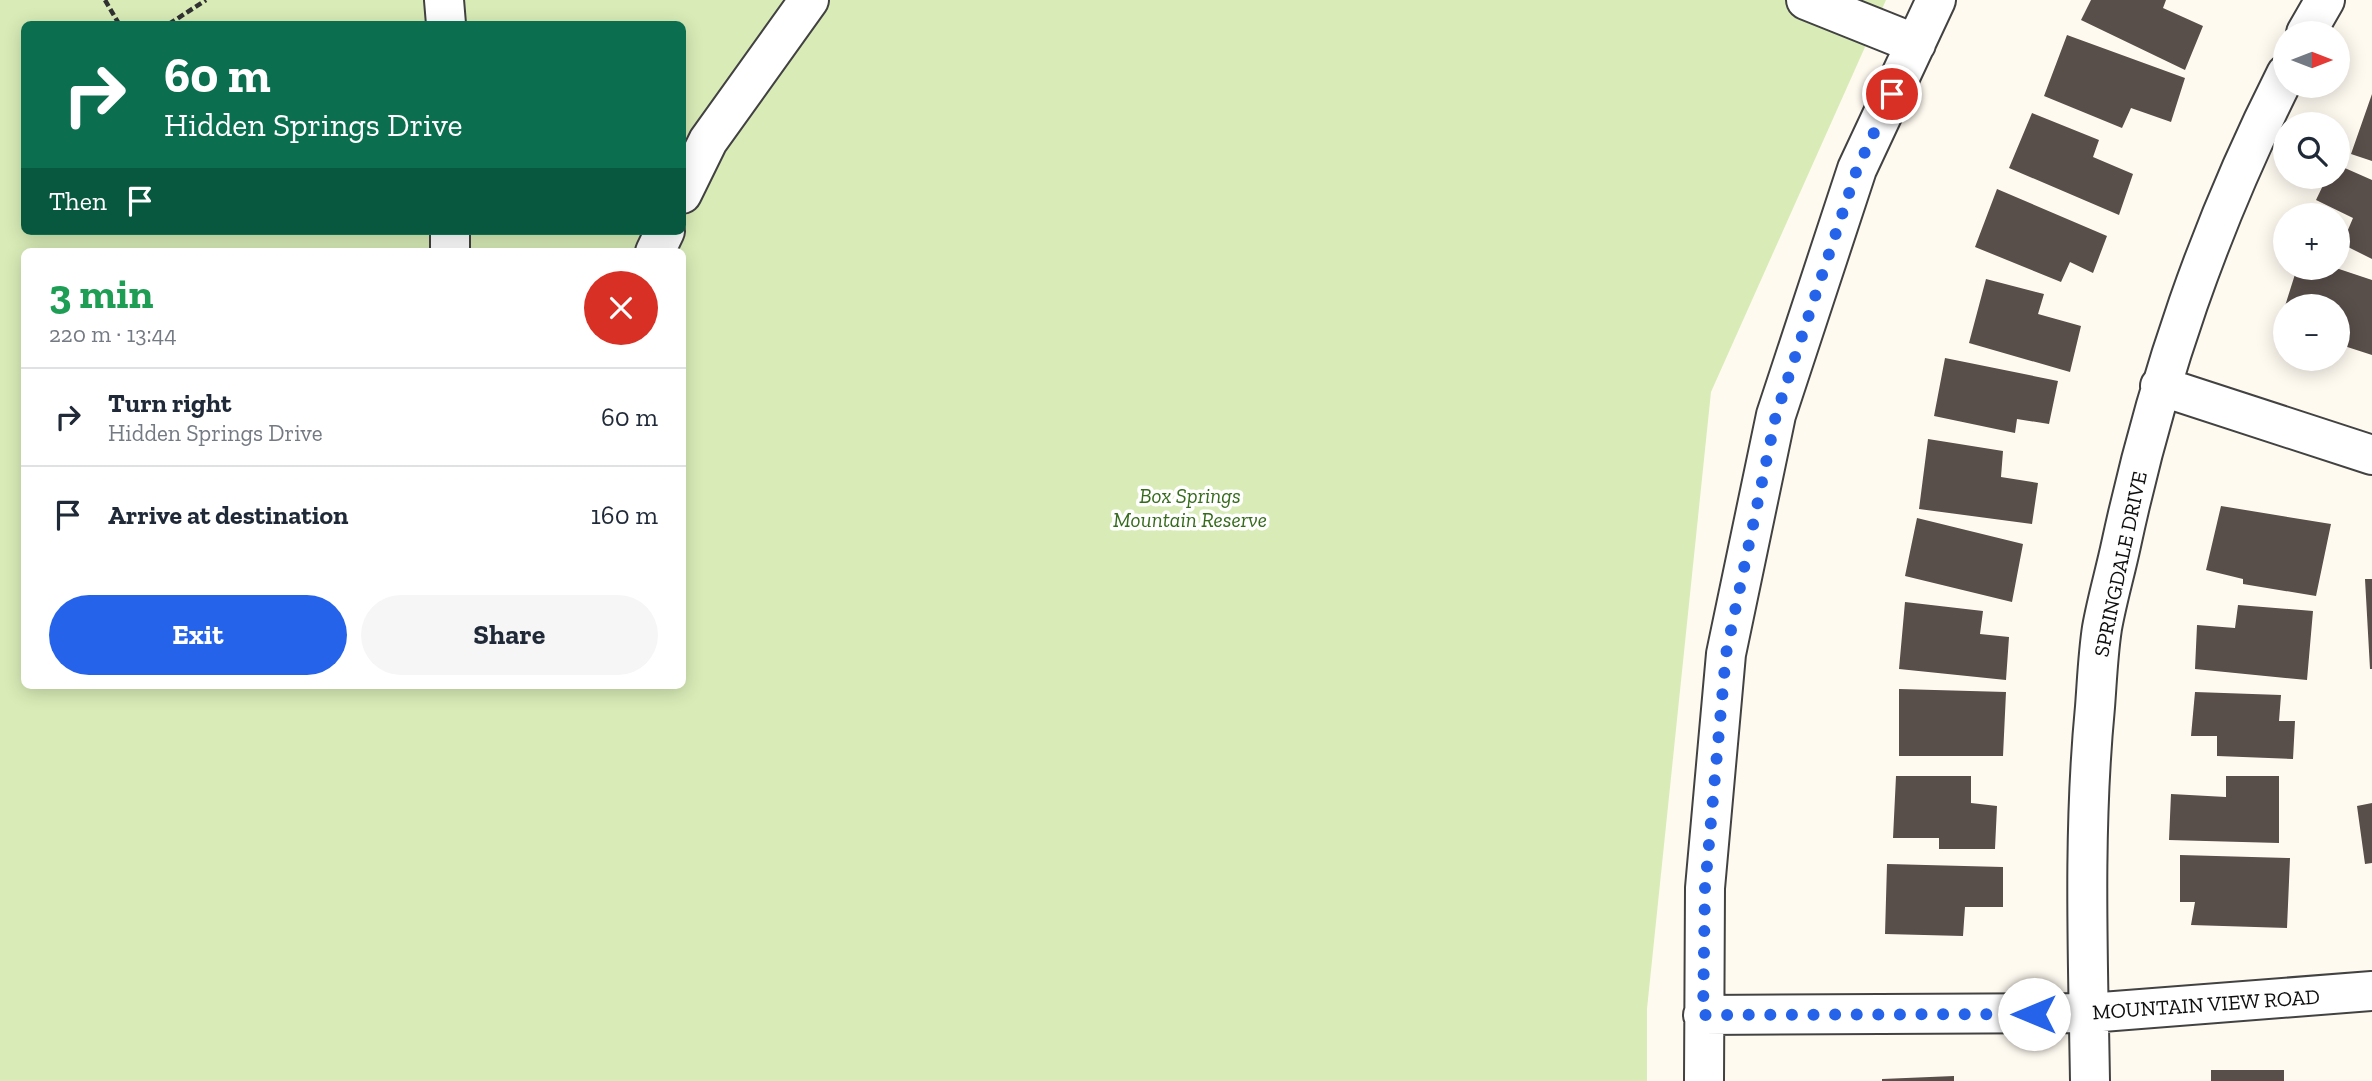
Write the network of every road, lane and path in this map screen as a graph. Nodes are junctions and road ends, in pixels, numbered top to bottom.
1 (104, 0) edge
2 (206, 0) edge
3 (444, 0) edge
4 (809, 0) edge
5 (1806, 0) edge
6 (1936, 0) edge
7 (2325, 0) edge
8 (117, 21) edge
9 (174, 21) edge
10 (446, 21) edge
11 (2313, 21) edge
12 (1916, 44) junction
13 (2274, 98) edge
14 (686, 186) edge
15 (2160, 386) junction
16 (2372, 455) edge
17 (2372, 991) edge
18 (2089, 1013) junction
19 (1703, 1015) junction
20 (1704, 1081) edge
21 (2091, 1081) edge

1 - 8 path
2 - 9 path
3 - 10 street
4 - 14 street
5 - 12 street
6 - 12 street
7 - 11 street
12 - 19 street
13 - 15 street, SPRINGDALE DRIVE
15 - 16 street
15 - 18 street, SPRINGDALE DRIVE
17 - 18 street, MOUNTAIN VIEW ROAD
18 - 19 street, MOUNTAIN VIEW ROAD
18 - 21 street, SPRINGDALE DRIVE
19 - 20 street

